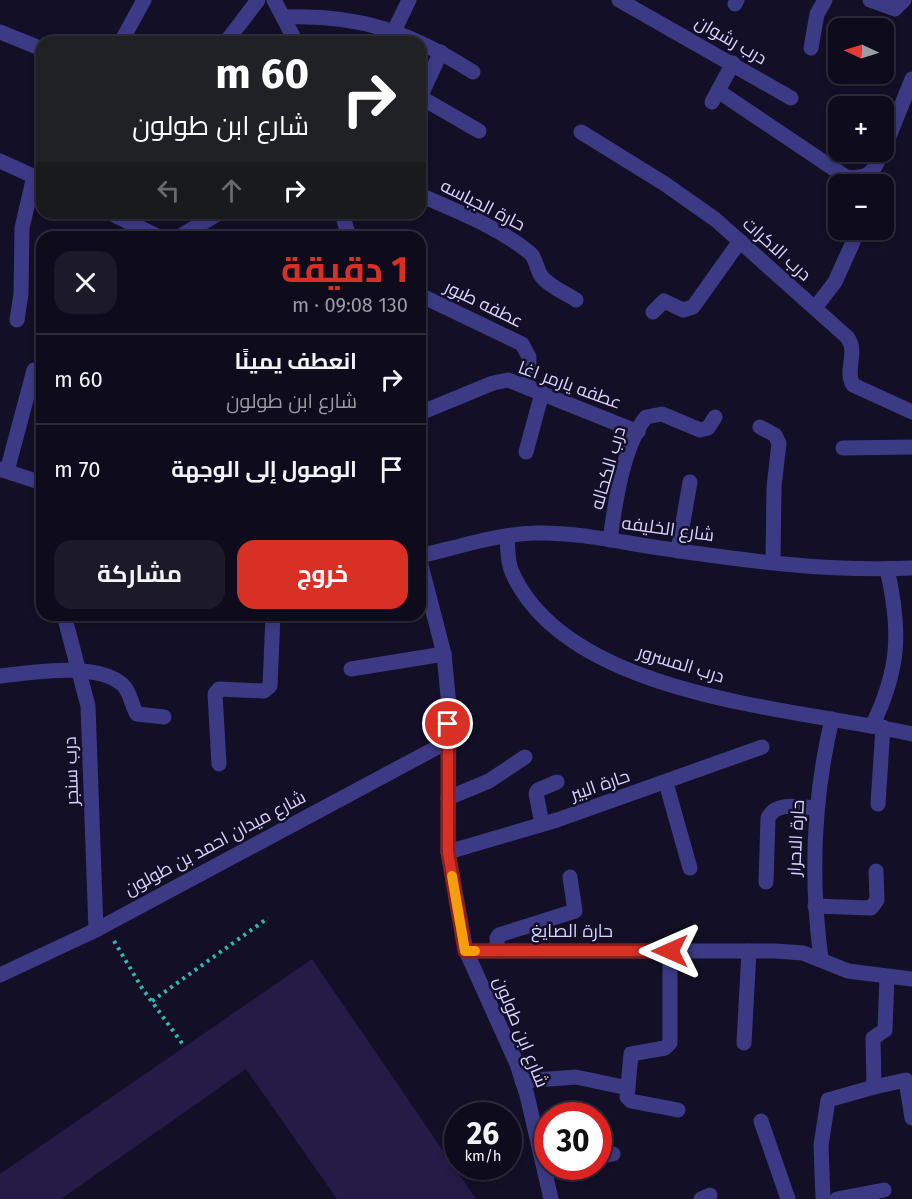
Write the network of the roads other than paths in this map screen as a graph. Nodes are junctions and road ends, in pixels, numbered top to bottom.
1 (144, 0) edge
2 (258, 0) edge
3 (273, 0) edge
4 (409, 0) edge
5 (620, 0) edge
6 (825, 0) edge
7 (870, 0) edge
8 (904, 0) edge
9 (284, 17) junction
10 (394, 31) junction
11 (0, 32) edge
12 (124, 36) edge
13 (231, 36) edge
14 (293, 36) edge
15 (410, 36) edge
16 (426, 44) edge
17 (36, 47) edge
18 (811, 48) dead end
19 (441, 52) junction
20 (733, 63) junction
21 (473, 72) dead end
22 (912, 79) edge
23 (426, 84) edge
24 (791, 98) dead end
25 (426, 101) edge
26 (894, 123) edge
27 (478, 131) dead end
28 (581, 132) dead end
29 (0, 160) edge
30 (841, 174) edge
31 (36, 177) edge
32 (36, 184) edge
33 (426, 198) edge
34 (122, 219) edge
35 (209, 219) edge
36 (147, 231) edge
37 (189, 231) edge
38 (740, 241) junction
39 (853, 242) dead end
40 (426, 298) edge
41 (576, 300) dead end
42 (815, 308) junction
43 (653, 312) dead end
44 (17, 320) dead end
45 (34, 370) dead end
46 (535, 390) junction
47 (426, 411) edge
48 (912, 412) edge
49 (715, 417) dead end
50 (760, 427) dead end
51 (638, 432) junction
52 (912, 447) edge
53 (843, 448) dead end
54 (526, 452) dead end
55 (3, 470) edge
56 (36, 481) edge
57 (690, 482) dead end
58 (507, 536) junction
59 (610, 540) junction
60 (678, 550) junction
61 (426, 557) edge
62 (773, 561) junction
63 (912, 568) edge
64 (887, 569) junction
65 (426, 583) edge
66 (65, 621) edge
67 (273, 621) edge
68 (444, 654) junction
69 (77, 669) junction
70 (351, 669) dead end
71 (0, 676) edge
72 (164, 717) dead end
73 (832, 719) junction
74 (878, 727) junction
75 (912, 734) edge
76 (447, 742) junction
77 (762, 747) dead end
78 (525, 757) dead end
79 (219, 764) dead end
80 (557, 782) dead end
81 (666, 783) junction
82 (448, 798) junction
83 (878, 804) dead end
84 (816, 807) junction
85 (542, 824) junction
86 (448, 852) junction
87 (690, 868) dead end
88 (876, 871) dead end
89 (570, 877) dead end
90 (765, 882) dead end
91 (815, 906) junction
92 (100, 927) junction
93 (465, 951) junction
94 (497, 951) junction
95 (670, 951) junction
96 (749, 951) junction
97 (821, 959) junction
98 (0, 975) edge
99 (887, 977) junction
100 (912, 978) edge
101 (744, 1043) dead end
102 (522, 1081) junction
103 (873, 1087) junction
104 (628, 1088) junction
105 (678, 1110) dead end
106 (912, 1118) edge
107 (534, 1120) edge
108 (761, 1121) dead end
109 (550, 1180) edge
110 (884, 1190) dead end
111 (551, 1199) edge
112 (788, 1199) edge
113 (823, 1199) edge
114 (837, 1199) edge

1 - 12 street
2 - 13 street
3 - 9 street
4 - 10 street
5 - 20 street, درب رشوان
6 - 18 street
7 - 8 street
9 - 10 street
9 - 14 street
10 - 15 street
11 - 17 street
16 - 19 street
19 - 21 street
19 - 23 street
20 - 24 street, درب رشوان
20 - 30 street
22 - 26 street
25 - 27 street
28 - 38 street, درب الاكرات
29 - 31 street
32 - 44 street
33 - 41 street, حارة الجباسه
34 - 36 street
35 - 37 street
38 - 42 street, درب الاكرات
38 - 43 street
39 - 42 street
40 - 46 street, عطفه طبور
42 - 48 street, درب الاكرات
45 - 55 street
46 - 47 street, عطفه يارمر اغا
46 - 51 street, عطفه يارمر اغا
46 - 54 street, عطفه طبور
49 - 51 street, درب الكحاله
50 - 62 street
51 - 59 street, درب الكحاله
52 - 53 street
55 - 56 street
57 - 60 street
58 - 59 street, شارع الخليفه
58 - 61 street, شارع الخليفه
58 - 73 street, درب المسرور
59 - 60 street, شارع الخليفه
60 - 62 street, شارع الخليفه
62 - 64 street, شارع الخليفه
63 - 64 street, شارع الخليفه
64 - 74 street
65 - 68 street, شارع ابن طولون
66 - 69 street, درب سنجر
67 - 79 street
68 - 70 street
68 - 76 street, شارع ابن طولون
69 - 71 street
69 - 72 street
69 - 92 street, درب سنجر
73 - 74 street, درب المسرور
73 - 84 street, حارة الاحرار
74 - 75 street, درب المسرور
74 - 83 street
76 - 82 street, شارع ابن طولون
76 - 92 street, شارع ميدان احمد بن طولون
77 - 81 street, حارة البير
78 - 82 street
80 - 85 street
81 - 85 street, حارة البير
81 - 87 street
82 - 86 street, شارع ابن طولون
84 - 90 street
84 - 91 street, حارة الاحرار
85 - 86 street, حارة البير
86 - 93 street, شارع ابن طولون
88 - 91 street
89 - 94 street
91 - 97 street, حارة الاحرار
92 - 98 street, شارع ميدان احمد بن طولون
93 - 94 street, حارة الصايغ
93 - 102 street, شارع ابن طولون
94 - 95 street, حارة الصايغ
95 - 96 street, حارة الصايغ
95 - 104 street
96 - 97 street, حارة الصايغ
96 - 101 street
97 - 99 street, حارة الصايغ
99 - 100 street, حارة الصايغ
99 - 103 street
102 - 104 street
102 - 107 street, شارع ابن طولون
103 - 106 street
103 - 113 street
104 - 105 street
108 - 112 street
109 - 111 street, شارع ابن طولون
110 - 114 street

